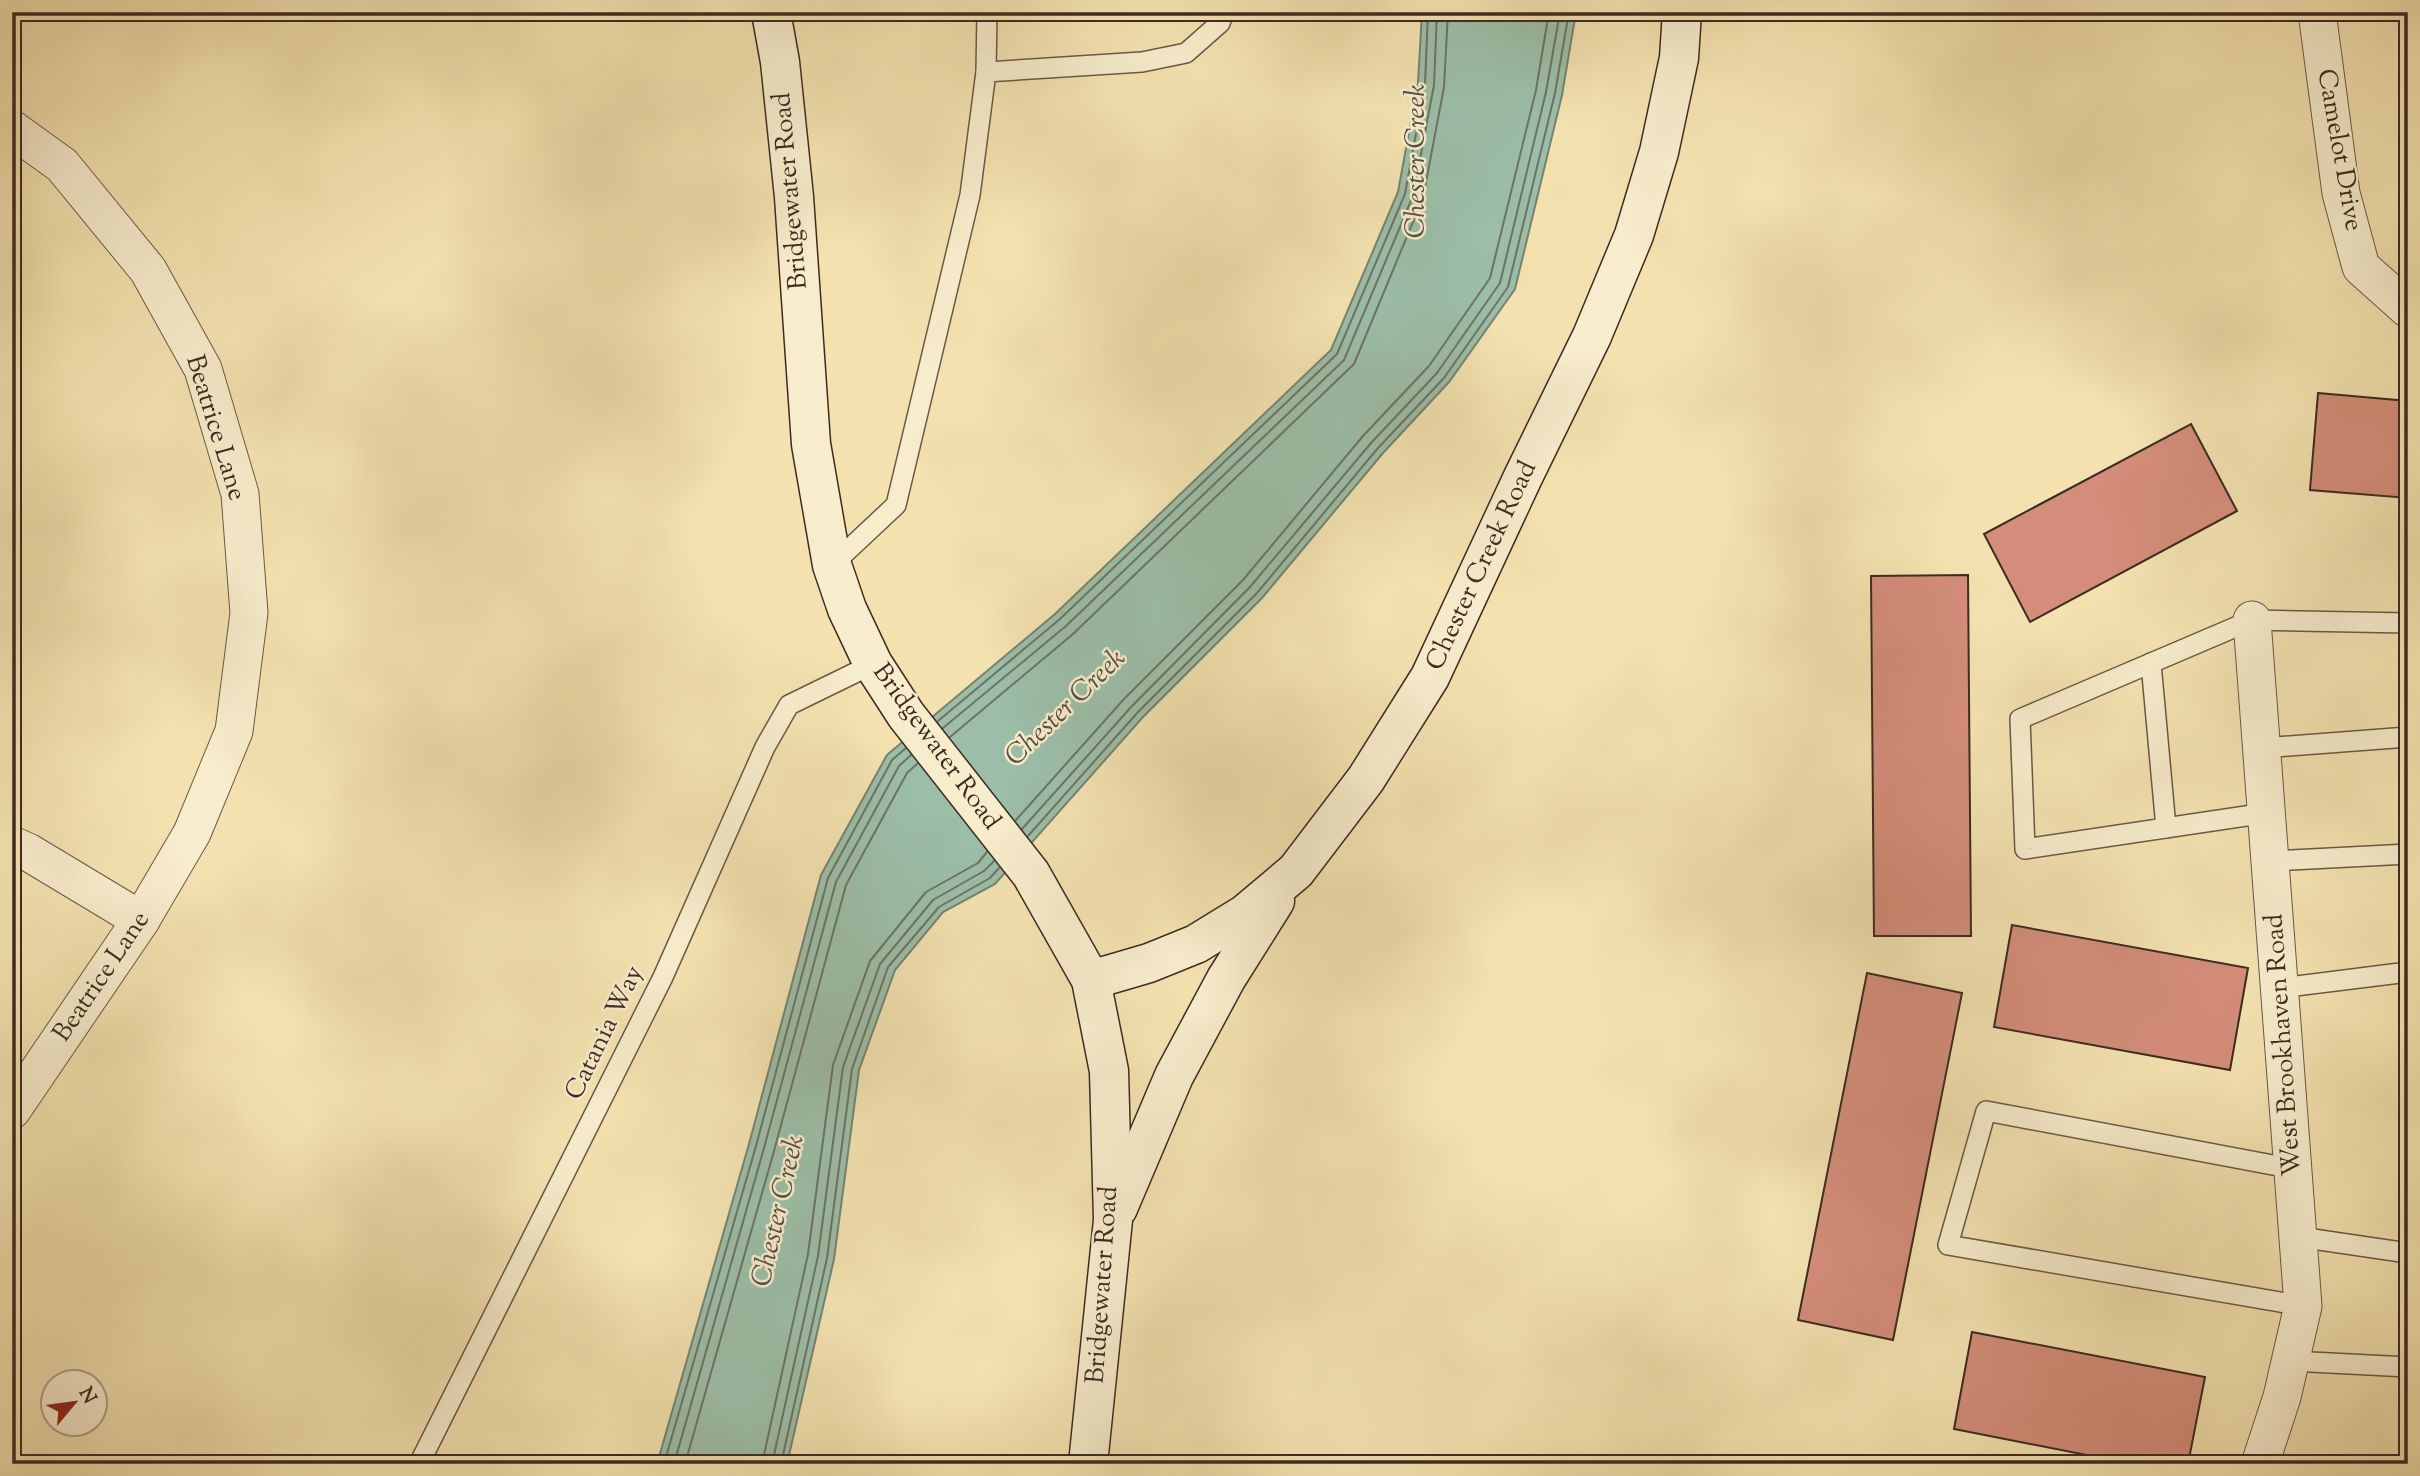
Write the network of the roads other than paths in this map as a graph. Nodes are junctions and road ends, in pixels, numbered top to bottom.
1 (771, 12) edge
2 (986, 12) edge
3 (1224, 12) edge
4 (1682, 12) edge
5 (2316, 12) edge
6 (986, 72) junction
7 (12, 129) edge
8 (2408, 309) edge
9 (832, 565) junction
10 (2252, 621) junction
11 (2408, 623) edge
12 (2151, 663) junction
13 (873, 664) junction
14 (2408, 737) edge
15 (2262, 748) junction
16 (2266, 813) junction
17 (2166, 828) junction
18 (12, 845) edge
19 (2408, 853) edge
20 (2271, 861) junction
21 (1296, 871) junction
22 (141, 920) junction
23 (2408, 972) edge
24 (1091, 980) junction
25 (2280, 988) junction
26 (12, 1110) edge
27 (2294, 1169) junction
28 (1113, 1220) junction
29 (2299, 1237) junction
30 (2408, 1253) edge
31 (2304, 1306) junction
32 (2291, 1360) junction
33 (2408, 1367) edge
34 (419, 1464) edge
35 (1088, 1464) edge
36 (2260, 1464) edge

1 - 9 street, Bridgewater Road
2 - 6 lane
3 - 6 lane
4 - 21 street, Chester Creek Road
5 - 8 street, Camelot Drive
6 - 9 lane
7 - 22 street, Beatrice Lane
9 - 13 street, Bridgewater Road
10 - 11 lane
10 - 12 lane
10 - 15 street, West Brookhaven Road
12 - 17 lane
12 - 17 lane
13 - 24 street, Bridgewater Road
13 - 34 lane, Catania Way
14 - 15 lane
15 - 16 street, West Brookhaven Road
16 - 17 lane
16 - 20 street, West Brookhaven Road
18 - 22 street
19 - 20 lane
20 - 25 street, West Brookhaven Road
21 - 24 street, Chester Creek Road
21 - 28 street
22 - 26 street, Beatrice Lane
23 - 25 lane
24 - 28 street, Bridgewater Road
25 - 27 street, West Brookhaven Road
27 - 29 street, West Brookhaven Road
27 - 31 lane
28 - 35 street, Bridgewater Road
29 - 30 lane
29 - 31 street, West Brookhaven Road
31 - 32 street, West Brookhaven Road
32 - 33 lane
32 - 36 street, West Brookhaven Road

